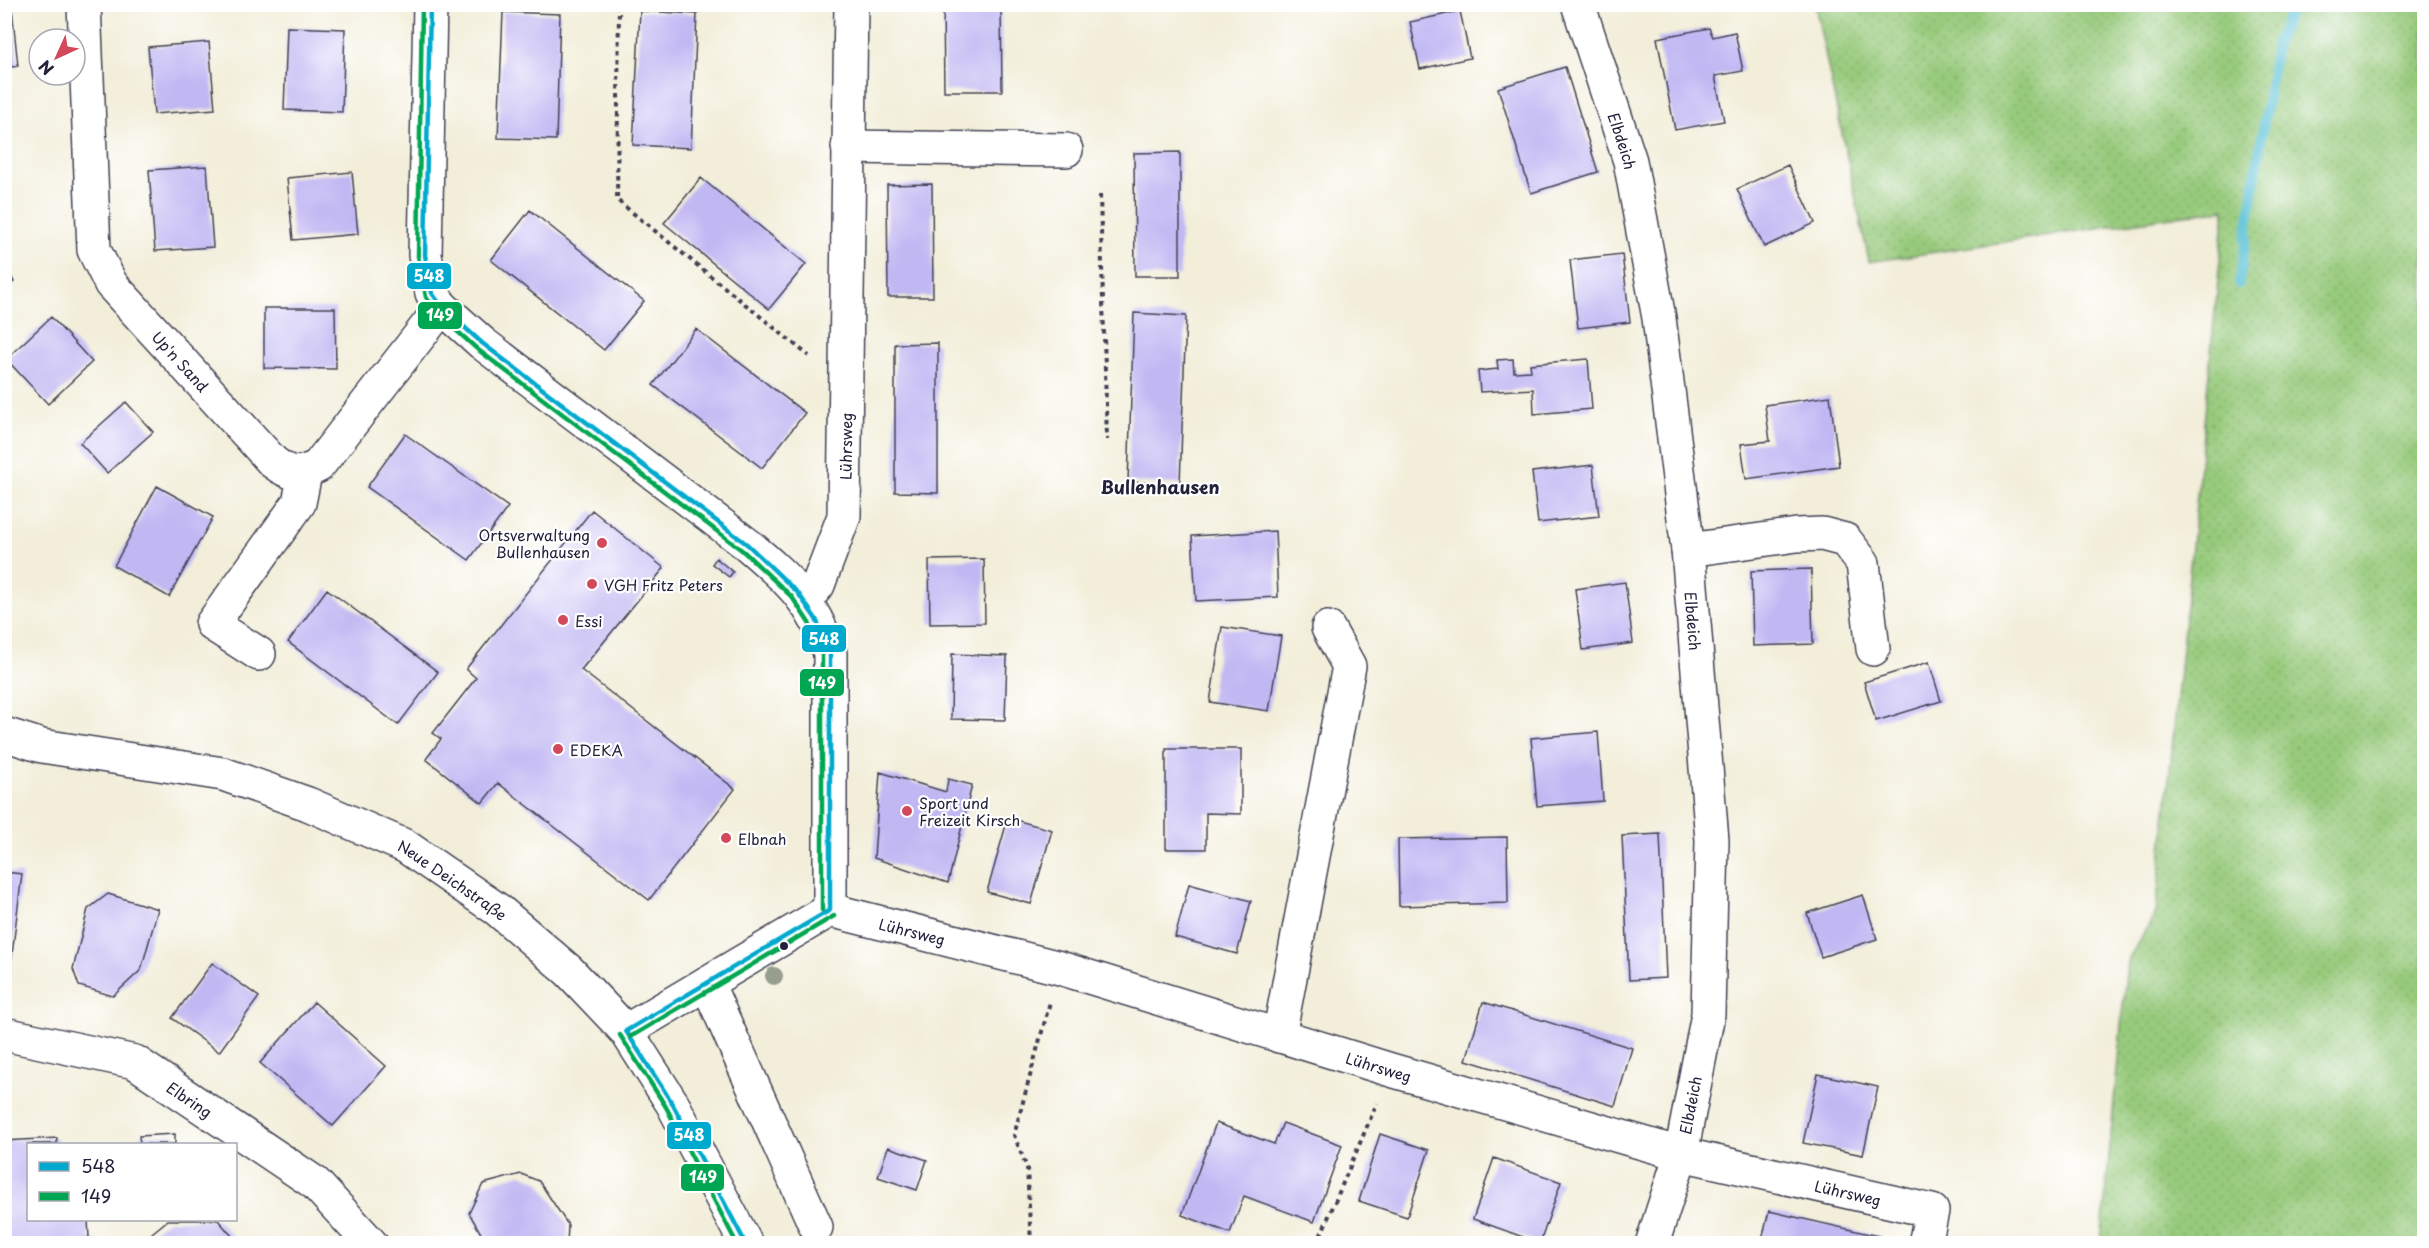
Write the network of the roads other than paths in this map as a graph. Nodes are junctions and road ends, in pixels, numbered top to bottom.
1 (84, 4) edge
2 (430, 4) edge
3 (851, 4) edge
4 (1578, 4) edge
5 (848, 147) junction
6 (1066, 150) dead end
7 (442, 307) junction
8 (305, 473) junction
9 (1688, 550) junction
10 (806, 599) junction
11 (1328, 627) dead end
12 (1873, 649) dead end
13 (259, 654) dead end
14 (4, 734) edge
15 (830, 910) junction
16 (707, 983) junction
17 (626, 1031) junction
18 (4, 1034) edge
19 (1279, 1036) junction
20 (1681, 1154) junction
21 (816, 1227) dead end
22 (371, 1244) edge
23 (746, 1244) edge
24 (1652, 1244) edge
25 (1925, 1244) edge

1 - 8 street, Up'n Sand
2 - 7 street
3 - 5 street, Lührsweg
4 - 9 street, Elbdeich
5 - 6 street
5 - 10 street, Lührsweg
7 - 8 street
7 - 10 street
8 - 13 street
9 - 12 street
9 - 20 street, Elbdeich
10 - 15 street
11 - 19 street
14 - 17 street, Neue Deichstraße
15 - 16 street
15 - 19 street, Lührsweg
16 - 17 street
16 - 21 street
17 - 23 street, Neue Deichstraße
18 - 22 street, Elbring
19 - 20 street, Lührsweg
20 - 24 street, Elbdeich
20 - 25 street, Lührsweg

